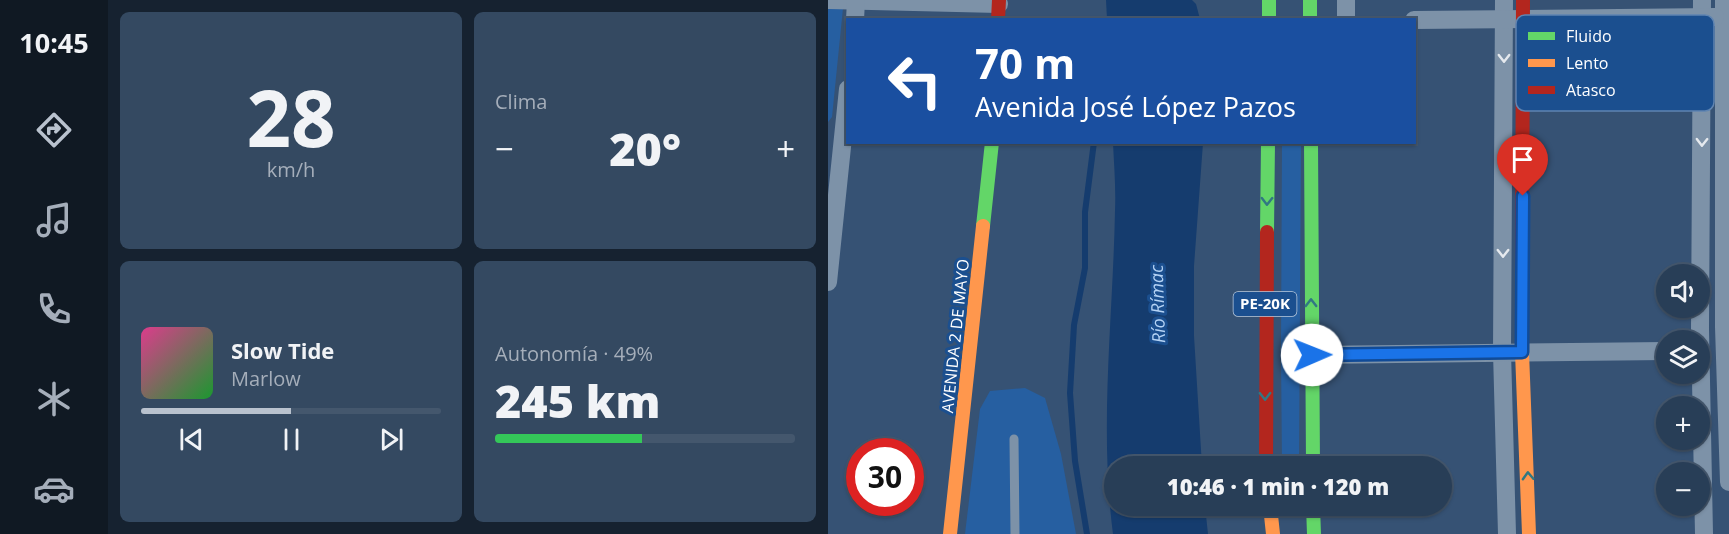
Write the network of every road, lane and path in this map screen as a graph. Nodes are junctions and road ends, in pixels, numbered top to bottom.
1 (830, 0) edge
2 (856, 0) edge
3 (1269, 0) edge
4 (1310, 0) edge
5 (1346, 0) edge
6 (999, 8) edge
7 (1504, 9) edge
8 (1523, 9) edge
9 (1703, 9) edge
10 (1726, 11) edge
11 (855, 18) edge
12 (1269, 18) edge
13 (1310, 18) edge
14 (1346, 18) edge
15 (1416, 20) edge
16 (846, 96) edge
17 (1523, 111) edge
18 (1702, 111) edge
19 (835, 137) edge
20 (992, 144) edge
21 (1268, 144) edge
22 (1311, 144) edge
23 (828, 282) edge
24 (1700, 330) edge
25 (1656, 351) edge
26 (1710, 351) edge
27 (1727, 351) edge
28 (1502, 352) junction
29 (1522, 352) junction
30 (1312, 355) junction
31 (1701, 384) edge
32 (1014, 439) dead end
33 (1266, 456) edge
34 (1313, 456) edge
35 (1729, 482) edge
36 (1271, 516) edge
37 (1313, 516) edge
38 (950, 534) edge
39 (1015, 534) edge
40 (1273, 534) edge
41 (1314, 534) edge
42 (1507, 534) edge
43 (1529, 534) edge
44 (1704, 534) edge

1 - 2 street
2 - 6 street
2 - 11 street
3 - 12 main road
4 - 13 main road
5 - 14 street
7 - 8 street
7 - 15 street
7 -> 28 street
8 - 9 street
9 - 10 street
10 - 27 street
16 - 19 street
17 - 29 main road
18 -> 24 street
19 - 23 street
20 - 38 main road, AVENIDA 2 DE MAYO
21 -> 33 main road, PE-20K
30 -> 22 main road, PE-20K
25 - 29 street
26 - 27 street
27 - 35 street
28 - 29 street
28 - 30 street
28 - 42 street
43 -> 29 main road
30 - 34 main road, PE-20K
31 - 44 street
32 - 39 lane
36 - 40 main road
37 - 41 main road

